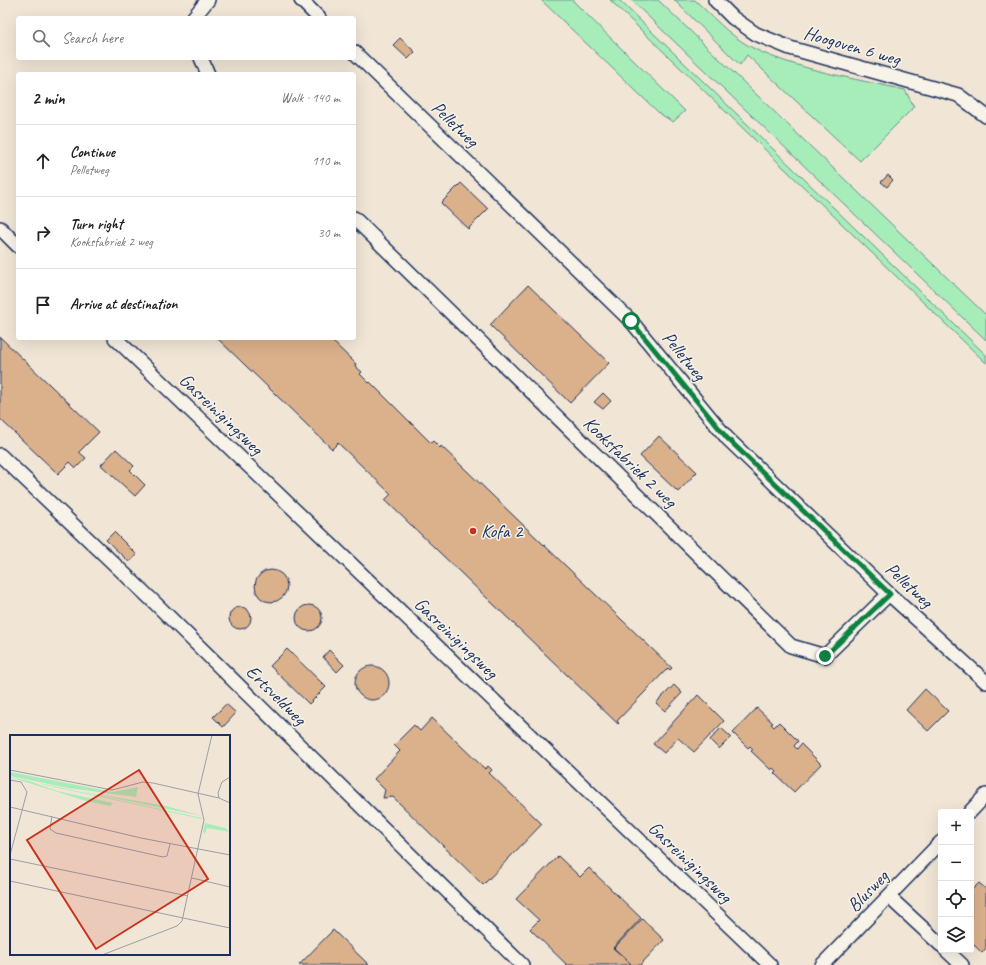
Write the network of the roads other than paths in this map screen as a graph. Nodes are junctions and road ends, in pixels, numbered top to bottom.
1 (208, 0) edge
2 (301, 0) edge
3 (715, 0) edge
4 (195, 16) edge
5 (317, 16) edge
6 (356, 54) edge
7 (202, 60) edge
8 (207, 72) edge
9 (986, 116) edge
10 (356, 220) edge
11 (0, 228) edge
12 (16, 244) edge
13 (117, 340) edge
14 (0, 455) edge
15 (890, 594) junction
16 (986, 682) edge
17 (986, 795) edge
18 (973, 809) edge
19 (938, 845) edge
20 (889, 897) junction
21 (938, 942) edge
22 (949, 953) edge
23 (522, 965) edge
24 (770, 965) edge
25 (822, 965) edge
26 (962, 965) edge

1 - 4 lane
2 - 5 lane
3 - 9 lane, Hoogoven 6 weg
6 - 15 lane, Pelletweg
7 - 8 lane
10 - 15 lane, Kooksfabriek 2 weg
11 - 12 lane
13 - 24 lane, Gasreinigingsweg
14 - 23 lane, Ertsveldweg
15 - 16 lane, Pelletweg
17 - 18 lane
19 - 20 lane, Blusweg
20 - 21 lane
20 - 25 lane, Blusweg
22 - 26 lane

